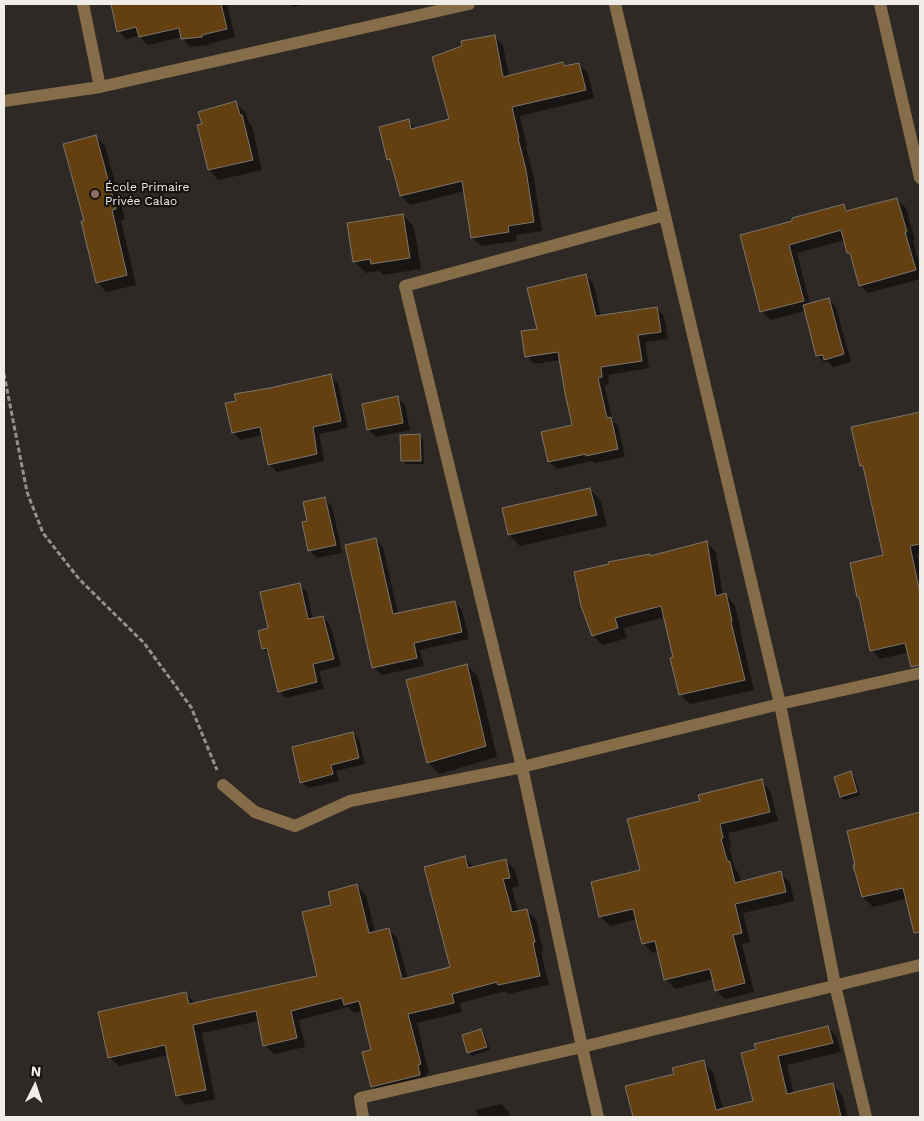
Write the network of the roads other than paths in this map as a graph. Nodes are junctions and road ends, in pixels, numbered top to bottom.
1 (83, 4) edge
2 (469, 4) edge
3 (615, 4) edge
4 (880, 4) edge
5 (100, 87) junction
6 (4, 101) edge
7 (920, 178) edge
8 (665, 215) junction
9 (920, 673) edge
10 (780, 704) junction
11 (522, 767) junction
12 (223, 785) road end
13 (920, 966) edge
14 (835, 985) junction
15 (582, 1047) junction
16 (363, 1117) edge
17 (598, 1117) edge
18 (866, 1117) edge

1 - 5 street
2 - 5 street
3 - 8 street
4 - 7 street
5 - 6 street
8 - 10 street
8 - 11 street
9 - 10 street
10 - 11 street
10 - 14 street
11 - 12 street
11 - 15 street
13 - 14 street
14 - 15 street
14 - 18 street
15 - 16 street
15 - 17 street

